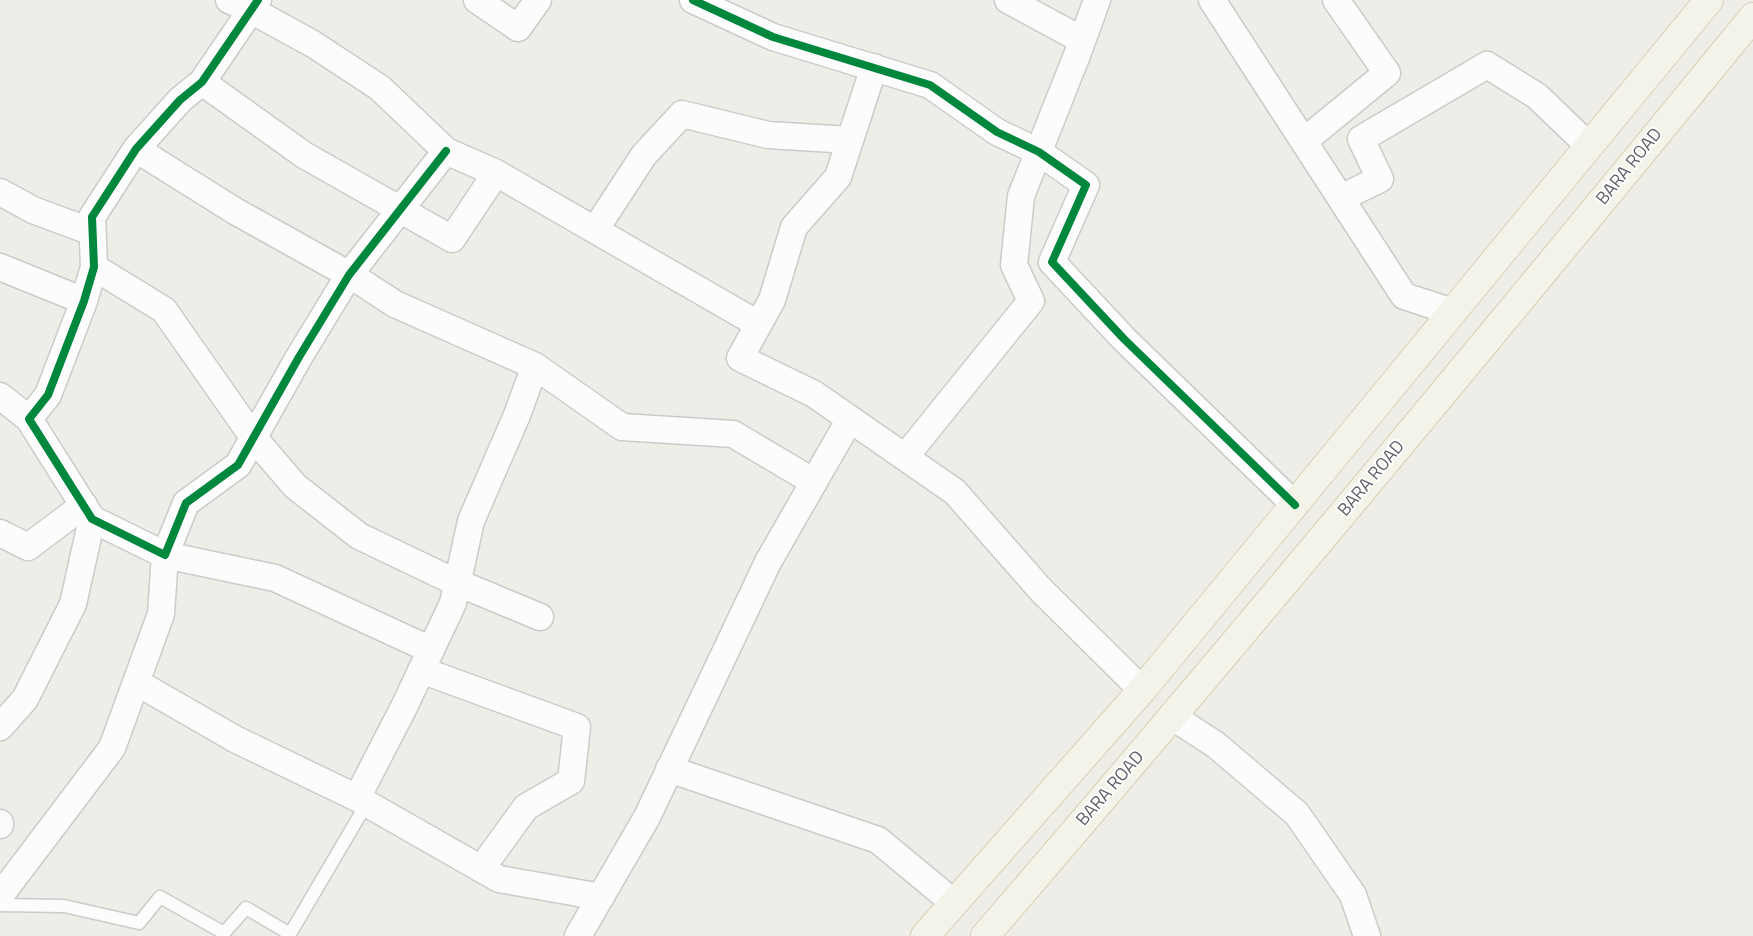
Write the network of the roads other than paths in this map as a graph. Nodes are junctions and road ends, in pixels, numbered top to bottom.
1 (477, 0) edge
2 (538, 0) edge
3 (693, 0) edge
4 (1008, 0) edge
5 (1096, 0) edge
6 (1212, 0) edge
7 (1336, 0) edge
8 (1709, 0) edge
9 (246, 3) edge
10 (1753, 17) edge
11 (1082, 40) junction
12 (874, 67) junction
13 (202, 82) junction
14 (850, 140) junction
15 (1304, 141) junction
16 (1589, 146) junction
17 (136, 149) junction
18 (446, 151) junction
19 (1039, 152) junction
20 (496, 173) junction
21 (0, 192) edge
22 (1341, 198) junction
23 (402, 211) junction
24 (595, 230) junction
25 (92, 232) junction
26 (0, 267) edge
27 (94, 267) junction
28 (349, 275) junction
29 (84, 301) junction
30 (1453, 312) junction
31 (758, 324) junction
32 (1478, 352) junction
33 (535, 366) junction
34 (0, 396) edge
35 (29, 419) junction
36 (850, 419) junction
37 (253, 437) junction
38 (905, 457) junction
39 (814, 482) junction
40 (1295, 505) junction
41 (88, 512) junction
42 (0, 533) edge
43 (165, 555) junction
44 (457, 582) junction
45 (540, 617) dead end
46 (426, 660) junction
47 (136, 682) junction
48 (1142, 690) junction
49 (1173, 718) junction
50 (0, 727) edge
51 (669, 770) junction
52 (362, 801) junction
53 (481, 869) junction
54 (0, 896) edge
55 (601, 897) junction
56 (954, 903) junction
57 (0, 905) edge
58 (578, 936) edge
59 (925, 936) edge
60 (985, 936) edge
61 (1367, 936) edge

1 - 2 street
3 - 12 street
4 - 11 street
5 - 11 street
6 - 15 street
7 - 15 street
8 - 16 main road
9 - 13 street
9 - 18 street
10 - 32 main road, BARA ROAD
11 - 19 street
12 - 14 street
12 - 19 street
13 - 17 street
13 - 23 street
14 - 24 street
14 - 31 street
15 - 22 street
16 - 22 street
16 - 30 main road
17 - 25 street
17 - 28 street
18 - 20 street
18 - 23 street
19 - 38 street
19 - 40 street
20 - 23 street
20 - 24 street
21 - 25 street
22 - 30 street
23 - 28 street
24 - 31 street
25 - 27 street
26 - 29 street
27 - 29 street
27 - 37 street
28 - 33 street
28 - 37 street
29 - 35 street
30 - 32 main road
30 - 40 main road
31 - 36 street
32 - 49 main road, BARA ROAD
33 - 39 street
33 - 44 street
34 - 35 street
35 - 41 street
36 - 38 street
36 - 39 street
37 - 43 street
37 - 44 street
38 - 48 street
39 - 51 street
40 - 48 main road
41 - 42 street
41 - 43 street
41 - 50 street
43 - 46 street
43 - 47 street
44 - 45 street
44 - 46 street
46 - 52 street
46 - 53 street
47 - 52 street
47 - 54 street
48 - 49 main road
48 - 56 main road
49 - 60 main road, BARA ROAD
49 - 61 street
51 - 55 street
51 - 56 street
52 - 53 street
52 - 57 lane
53 - 55 street
55 - 58 street
56 - 59 main road

